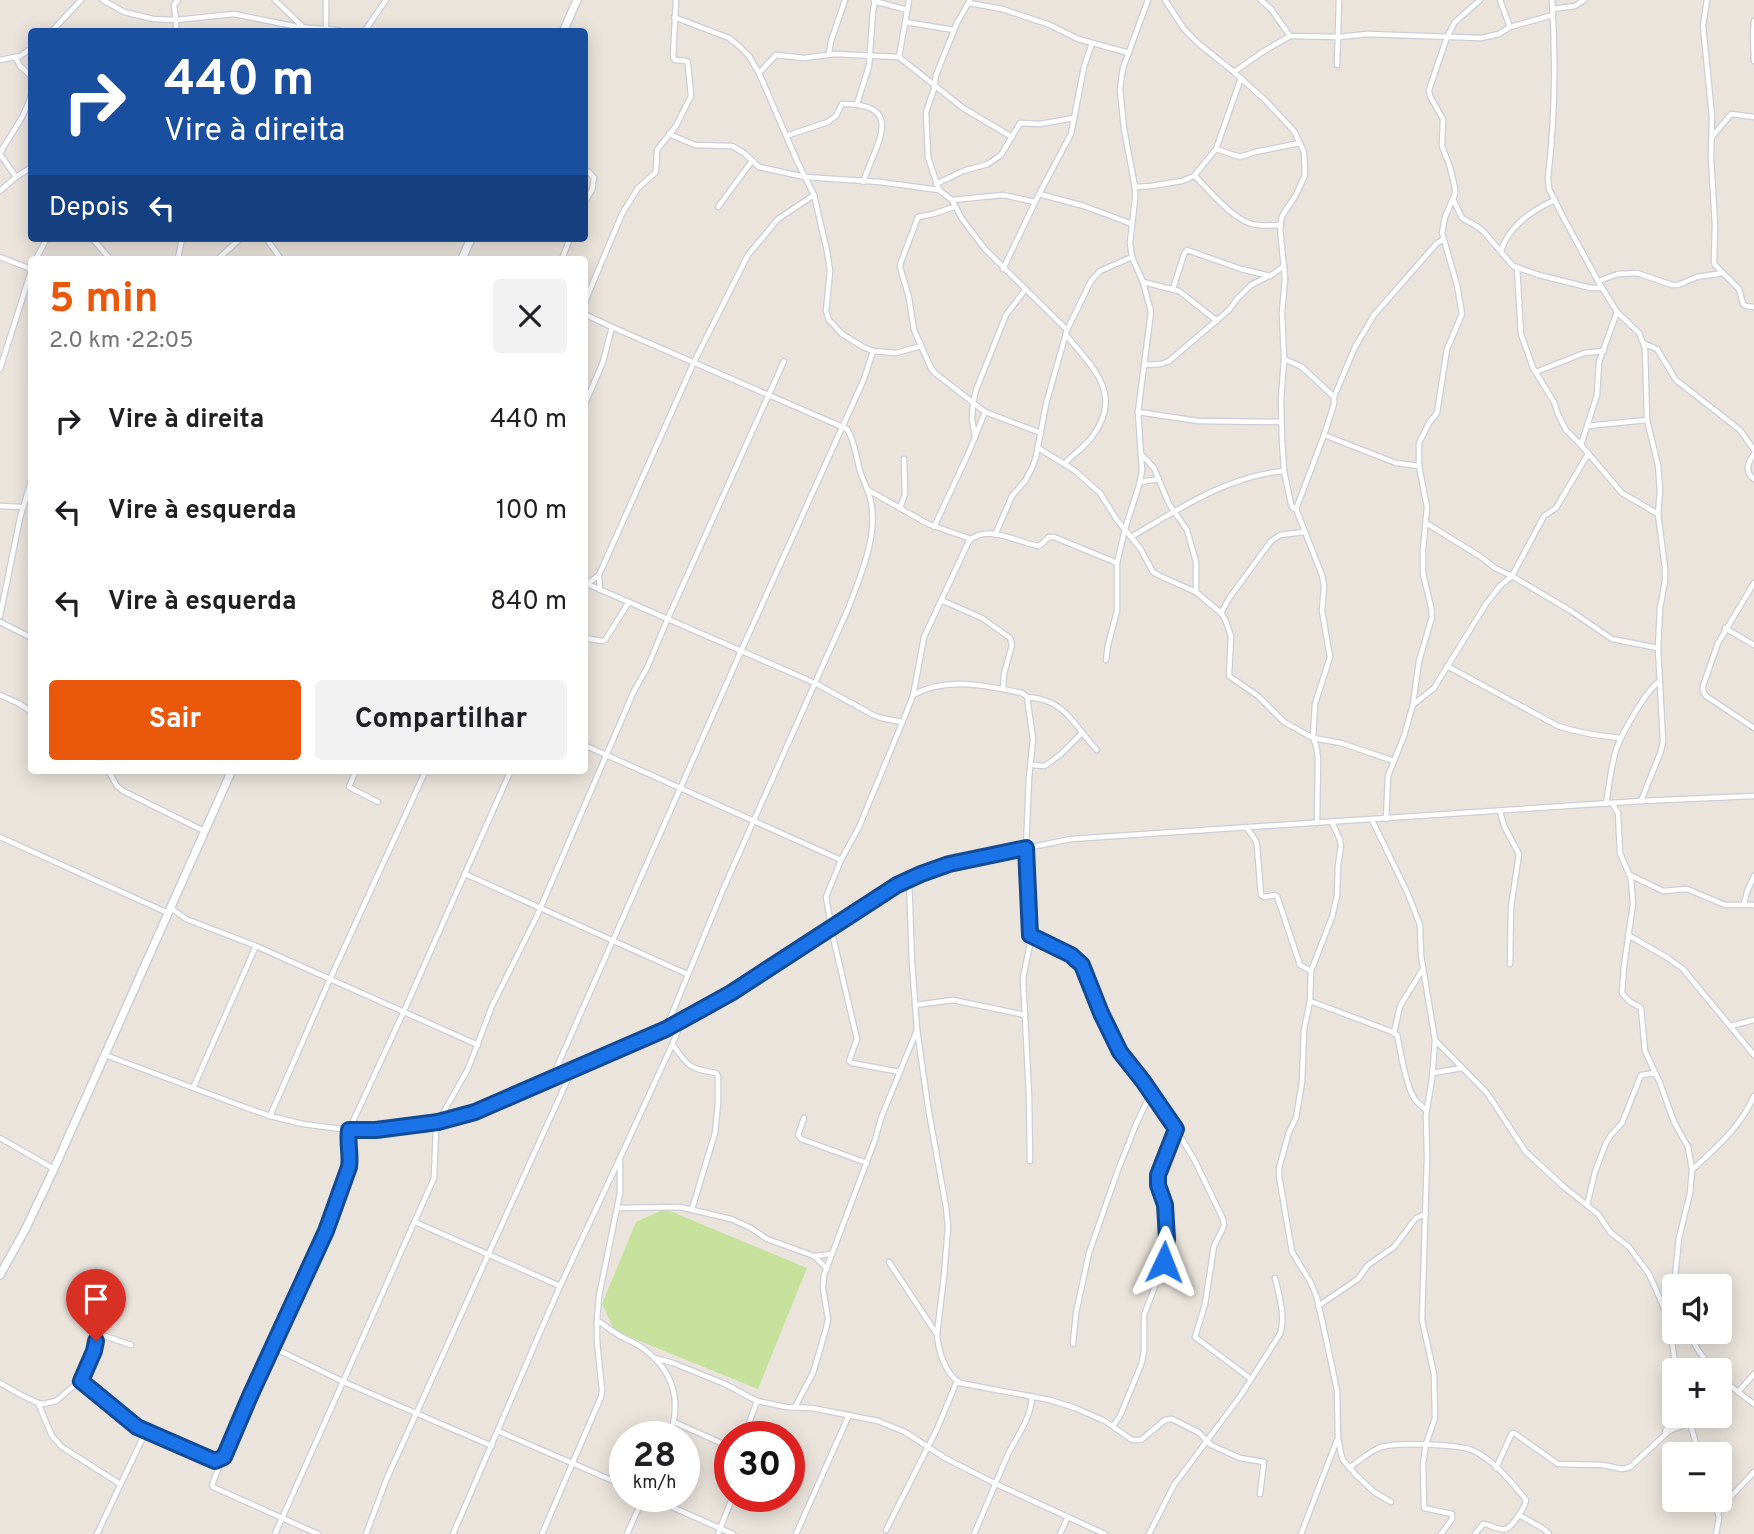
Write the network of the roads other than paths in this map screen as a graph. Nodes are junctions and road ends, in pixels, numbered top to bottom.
1 (81, 0) edge
2 (103, 0) edge
3 (178, 0) edge
4 (275, 0) edge
5 (326, 0) edge
6 (386, 0) edge
7 (577, 0) edge
8 (676, 0) edge
9 (845, 0) edge
10 (909, 0) edge
11 (1148, 0) edge
12 (1165, 0) edge
13 (1261, 0) edge
14 (1339, 0) edge
15 (1480, 0) edge
16 (1500, 0) edge
17 (1552, 0) edge
18 (1584, 0) edge
19 (1707, 0) edge
20 (874, 1) edge
21 (969, 2) edge
22 (907, 10) junction
23 (1553, 12) junction
24 (674, 17) junction
25 (176, 20) junction
26 (1754, 21) edge
27 (905, 22) junction
28 (1510, 27) junction
29 (55, 28) edge
30 (176, 28) edge
31 (299, 28) edge
32 (326, 28) joint
33 (367, 28) edge
34 (565, 28) edge
35 (954, 30) junction
36 (1290, 36) junction
37 (1339, 37) junction
38 (1447, 37) junction
39 (1092, 43) junction
40 (28, 50) edge
41 (829, 54) junction
42 (1129, 54) junction
43 (870, 56) junction
44 (899, 57) junction
45 (16, 58) junction
46 (0, 60) edge
47 (1754, 61) edge
48 (1337, 65) dead end
49 (1234, 72) junction
50 (28, 73) edge
51 (759, 73) junction
52 (1241, 78) junction
53 (935, 85) junction
54 (857, 104) junction
55 (28, 110) edge
56 (1754, 117) edge
57 (1074, 118) junction
58 (669, 134) junction
59 (786, 136) junction
60 (1012, 136) junction
61 (1711, 138) junction
62 (1300, 143) junction
63 (1216, 149) junction
64 (0, 153) edge
65 (752, 161) junction
66 (28, 170) edge
67 (588, 172) edge
68 (1194, 176) junction
69 (16, 177) junction
70 (805, 177) junction
71 (863, 182) junction
72 (936, 184) junction
73 (1135, 187) junction
74 (939, 190) junction
75 (0, 191) edge
76 (1039, 194) junction
77 (814, 195) junction
78 (588, 196) edge
79 (1454, 199) junction
80 (951, 200) junction
81 (1555, 200) junction
82 (1035, 202) junction
83 (718, 207) dead end
84 (954, 207) junction
85 (1132, 224) junction
86 (1280, 225) junction
87 (1443, 240) junction
88 (95, 242) edge
89 (238, 242) edge
90 (1500, 252) junction
91 (107, 256) edge
92 (222, 256) edge
93 (0, 257) edge
94 (1132, 257) junction
95 (1284, 266) junction
96 (1517, 267) junction
97 (28, 268) edge
98 (1003, 269) junction
99 (1723, 273) junction
100 (1270, 276) junction
101 (28, 279) edge
102 (1598, 281) junction
103 (1143, 282) junction
104 (1602, 288) junction
105 (1173, 289) junction
106 (1026, 290) junction
107 (588, 295) edge
108 (1754, 307) edge
109 (1617, 312) junction
110 (588, 316) edge
111 (1217, 321) junction
112 (612, 327) junction
113 (1066, 332) junction
114 (1644, 344) junction
115 (921, 346) junction
116 (873, 351) junction
117 (1604, 351) junction
118 (1284, 359) junction
119 (784, 360) dead end
120 (694, 362) junction
121 (1144, 365) junction
122 (0, 369) edge
123 (1536, 372) junction
124 (769, 394) junction
125 (1334, 397) junction
126 (588, 398) edge
127 (973, 404) junction
128 (985, 412) junction
129 (1138, 412) junction
130 (1647, 420) junction
131 (1281, 422) junction
132 (842, 425) junction
133 (1587, 426) junction
134 (1041, 433) junction
135 (1324, 435) junction
136 (975, 437) junction
137 (1581, 445) junction
138 (1038, 448) junction
139 (1754, 452) edge
140 (1141, 453) junction
141 (1588, 454) junction
142 (904, 459) dead end
143 (1064, 464) junction
144 (1419, 467) junction
145 (1284, 471) junction
146 (1159, 479) junction
147 (1754, 479) edge
148 (1140, 482) junction
149 (867, 489) junction
150 (28, 490) edge
151 (0, 506) edge
152 (22, 507) junction
153 (900, 508) junction
154 (1296, 509) junction
155 (1173, 512) junction
156 (1658, 514) junction
157 (1426, 523) junction
158 (934, 527) junction
159 (1125, 529) junction
160 (1304, 532) junction
161 (995, 535) junction
162 (1131, 537) junction
163 (971, 539) junction
164 (1117, 563) junction
165 (599, 575) junction
166 (1511, 576) junction
167 (588, 582) edge
168 (1754, 583) edge
169 (588, 584) edge
170 (600, 590) junction
171 (1196, 592) junction
172 (942, 600) junction
173 (629, 602) junction
174 (1221, 613) junction
175 (668, 618) junction
176 (0, 619) edge
177 (1725, 628) junction
178 (28, 636) edge
179 (588, 639) edge
180 (1754, 645) edge
181 (1658, 648) junction
182 (741, 651) junction
183 (1106, 660) dead end
184 (1447, 666) junction
185 (1660, 681) junction
186 (815, 683) junction
187 (1003, 689) junction
188 (0, 695) edge
189 (912, 696) junction
190 (1027, 697) junction
191 (1413, 704) junction
192 (28, 709) edge
193 (902, 722) junction
194 (1754, 728) edge
195 (1082, 733) junction
196 (1313, 738) junction
197 (1621, 738) junction
198 (588, 747) edge
199 (1097, 750) dead end
200 (608, 755) junction
201 (1394, 761) junction
202 (1031, 765) junction
203 (110, 774) edge
204 (112, 774) edge
205 (230, 774) edge
206 (354, 774) edge
207 (424, 774) edge
208 (509, 774) edge
209 (112, 777) junction
210 (680, 788) junction
211 (1754, 796) edge
212 (377, 802) dead end
213 (1641, 802) junction
214 (1609, 804) junction
215 (1500, 811) junction
216 (1386, 819) junction
217 (755, 820) junction
218 (1372, 820) junction
219 (1332, 822) junction
220 (1317, 823) junction
221 (1247, 828) junction
222 (204, 831) junction
223 (0, 836) edge
224 (1026, 848) junction
225 (841, 860) junction
226 (464, 874) junction
227 (1629, 874) junction
228 (1754, 876) edge
229 (909, 879) junction
230 (1744, 904) junction
231 (1754, 905) edge
232 (541, 908) junction
233 (169, 910) junction
234 (832, 927) junction
235 (1030, 935) junction
236 (1628, 935) junction
237 (613, 942) junction
238 (256, 946) junction
239 (1510, 964) dead end
240 (1423, 969) junction
241 (1311, 971) junction
242 (687, 974) junction
243 (330, 979) junction
244 (1310, 1002) junction
245 (915, 1005) junction
246 (404, 1011) junction
247 (1025, 1016) junction
248 (1754, 1020) edge
249 (681, 1022) junction
250 (1731, 1026) junction
251 (666, 1029) junction
252 (917, 1029) junction
253 (1394, 1033) junction
254 (1435, 1040) junction
255 (478, 1045) junction
256 (673, 1045) junction
257 (105, 1055) junction
258 (1754, 1055) edge
259 (1463, 1068) junction
260 (573, 1069) junction
261 (900, 1072) junction
262 (1432, 1073) junction
263 (1655, 1073) junction
264 (551, 1079) junction
265 (193, 1088) junction
266 (1151, 1092) junction
267 (1754, 1096) edge
268 (1426, 1110) junction
269 (270, 1116) junction
270 (804, 1118) dead end
271 (438, 1122) junction
272 (1176, 1129) junction
273 (349, 1130) junction
274 (0, 1138) edge
275 (620, 1158) junction
276 (1030, 1161) dead end
277 (867, 1164) junction
278 (54, 1169) junction
279 (1692, 1169) junction
280 (1587, 1205) junction
281 (617, 1209) junction
282 (692, 1209) junction
283 (1426, 1214) junction
284 (415, 1222) junction
285 (832, 1254) junction
286 (488, 1256) junction
287 (814, 1256) junction
288 (889, 1262) dead end
289 (827, 1269) junction
290 (1676, 1274) edge
291 (0, 1275) edge
292 (1275, 1278) dead end
293 (560, 1286) junction
294 (1662, 1303) edge
295 (1318, 1306) junction
296 (597, 1320) junction
297 (937, 1334) junction
298 (1073, 1344) dead end
299 (131, 1345) dead end
300 (272, 1347) junction
301 (654, 1358) junction
302 (1754, 1374) edge
303 (1251, 1380) junction
304 (81, 1381) junction
305 (957, 1381) junction
306 (344, 1382) junction
307 (0, 1383) edge
308 (1732, 1387) edge
309 (1738, 1392) junction
310 (1032, 1396) junction
311 (757, 1401) junction
312 (38, 1402) junction
313 (1754, 1404) edge
314 (794, 1407) junction
315 (417, 1413) junction
316 (849, 1415) junction
317 (674, 1421) edge
318 (750, 1421) edge
319 (1113, 1426) junction
320 (1667, 1428) edge
321 (1674, 1428) edge
322 (146, 1430) junction
323 (498, 1432) junction
324 (1663, 1436) junction
325 (1338, 1438) junction
326 (1206, 1442) junction
327 (1426, 1444) junction
328 (492, 1446) junction
329 (928, 1447) junction
330 (224, 1457) junction
331 (215, 1461) junction
332 (573, 1463) junction
333 (1349, 1468) junction
334 (1496, 1468) junction
335 (218, 1469) junction
336 (1754, 1472) edge
337 (609, 1479) edge
338 (120, 1484) junction
339 (996, 1484) junction
340 (1260, 1494) dead end
341 (1391, 1502) dead end
342 (637, 1512) edge
343 (679, 1512) edge
344 (727, 1512) edge
345 (1718, 1513) joint
346 (1519, 1515) junction
347 (283, 1517) junction
348 (1068, 1517) junction
349 (886, 1530) dead end
350 (719, 1531) edge
351 (97, 1534) edge
352 (275, 1534) edge
353 (318, 1534) edge
354 (366, 1534) edge
355 (453, 1534) edge
356 (542, 1534) edge
357 (627, 1534) edge
358 (733, 1534) edge
359 (796, 1534) edge
360 (974, 1534) edge
361 (1060, 1534) edge
362 (1105, 1534) edge
363 (1149, 1534) edge
364 (1301, 1534) edge
365 (1441, 1534) edge
366 (1475, 1534) edge
367 (1549, 1534) edge
368 (1716, 1534) edge

1 - 29 street
2 - 25 street
3 - 25 street
4 - 31 street
5 - 32 street
6 - 33 street
7 - 34 main road
8 - 24 street
9 - 41 street
10 - 22 street
11 - 42 street
12 - 49 street
13 - 36 street
14 - 37 street
15 - 38 street
16 - 28 street
17 - 23 street
18 - 23 street
19 - 61 street
20 - 22 street
20 - 43 street
21 - 35 street
21 - 39 street
22 - 27 street
23 - 28 street
23 - 81 street
24 - 51 street
24 - 58 street
25 - 30 street
25 - 31 street
26 - 47 street
27 - 35 street
27 - 44 street
28 - 38 street
31 - 32 street
35 - 53 street
36 - 37 street
36 - 49 street
37 - 38 street
37 - 48 street
38 - 79 street
39 - 42 street
39 - 57 street
40 - 45 street
41 - 43 street
41 - 51 street
42 - 73 street
43 - 44 street
43 - 54 street
44 - 53 street
45 - 46 street
45 - 50 street
49 - 52 street
51 - 59 street
52 - 62 street
52 - 63 street
53 - 60 street
53 - 72 street
54 - 59 street
54 - 71 street
55 - 64 street
56 - 61 street
57 - 60 street
57 - 76 street
58 - 65 street
58 - 107 street
59 - 70 street
60 - 72 street
61 - 99 street
62 - 63 street
62 - 86 street
63 - 68 street
64 - 69 street
65 - 70 street
65 - 83 street
66 - 69 street
67 - 78 street
68 - 73 street
68 - 86 street
69 - 75 street
70 - 71 street
70 - 77 street
71 - 74 street
72 - 74 street
73 - 85 street
74 - 80 street
76 - 82 street
76 - 85 street
77 - 116 street
77 - 120 street
79 - 87 street
79 - 90 street
80 - 82 street
80 - 84 street
81 - 90 street
81 - 102 street
82 - 98 street
84 - 98 street
84 - 115 street
85 - 94 street
86 - 95 street
87 - 125 street
87 - 144 street
88 - 91 street
89 - 92 street
90 - 96 street
93 - 97 street
94 - 103 street
94 - 113 street
95 - 100 street
95 - 118 street
96 - 104 street
96 - 123 street
98 - 106 street
99 - 102 street
99 - 108 street
100 - 105 street
100 - 111 street
101 - 122 street
102 - 104 street
103 - 105 street
103 - 121 street
104 - 109 street
105 - 111 street
106 - 113 street
106 - 127 street
109 - 114 street
109 - 117 street
110 - 112 street
111 - 121 street
112 - 120 street
112 - 126 street
113 - 134 street
113 - 143 street
114 - 130 street
114 - 139 street
115 - 116 street
115 - 127 street
116 - 132 street
117 - 123 street
117 - 133 street
118 - 125 street
118 - 131 street
119 - 124 street
120 - 124 street
120 - 165 street
121 - 129 street
123 - 137 street
124 - 132 street
124 - 175 street
125 - 135 street
127 - 128 street
127 - 136 street
128 - 134 street
128 - 136 street
129 - 131 street
129 - 140 street
130 - 133 street
130 - 156 street
131 - 145 street
132 - 149 street
132 - 182 street
133 - 137 street
134 - 138 street
135 - 144 street
135 - 154 street
136 - 158 street
137 - 141 street
138 - 143 street
138 - 161 street
139 - 147 street
140 - 146 street
140 - 148 street
141 - 156 street
141 - 166 street
142 - 153 street
143 - 159 street
144 - 157 street
145 - 154 street
145 - 155 street
146 - 148 street
146 - 155 street
148 - 159 street
149 - 153 street
149 - 186 street
150 - 152 street
151 - 152 street
152 - 176 street
153 - 158 street
154 - 160 street
155 - 162 street
155 - 171 street
156 - 181 street
157 - 166 street
157 - 191 street
158 - 163 street
159 - 162 street
159 - 164 street
160 - 174 street
160 - 196 street
161 - 163 street
161 - 164 street
162 - 171 street
163 - 172 street
164 - 183 street
165 - 167 street
165 - 170 street
166 - 181 street
166 - 184 street
168 - 177 street
169 - 170 street
170 - 173 street
171 - 174 street
172 - 187 street
172 - 189 street
173 - 175 street
173 - 179 street
174 - 196 street
175 - 182 street
175 - 200 street
176 - 178 street
177 - 180 street
177 - 194 street
181 - 185 street
182 - 186 street
182 - 210 street
184 - 191 street
184 - 197 street
185 - 197 street
185 - 213 street
186 - 193 street
186 - 217 street
187 - 189 street
187 - 190 street
188 - 192 street
189 - 193 street
190 - 195 street
190 - 202 street
191 - 201 street
193 - 225 street
195 - 199 street
195 - 202 street
196 - 201 street
196 - 220 street
197 - 214 street
198 - 200 street
200 - 210 street
200 - 232 street
201 - 216 street
202 - 224 street
203 - 209 street
204 - 209 street
205 - 222 main road
206 - 212 street
207 - 243 street
208 - 226 street
209 - 222 street
210 - 217 street
210 - 237 street
211 - 213 street
213 - 214 street
214 - 215 street
214 - 227 street
215 - 216 street
215 - 239 street
216 - 218 street
217 - 225 street
217 - 242 street
218 - 219 street
218 - 240 street
219 - 220 street
219 - 241 street
220 - 221 street
221 - 224 street
221 - 241 street
222 - 233 main road
223 - 233 street
224 - 229 street
224 - 235 street
225 - 234 street
226 - 232 street
226 - 246 street
227 - 230 street
227 - 236 street
228 - 230 street
229 - 234 street
229 - 245 street
230 - 231 street
232 - 237 street
232 - 255 street
233 - 238 street
233 - 257 main road
234 - 249 street
234 - 261 street
235 - 247 street
235 - 266 street
236 - 250 street
236 - 263 street
237 - 242 street
237 - 264 street
238 - 243 street
238 - 265 street
240 - 253 street
240 - 254 street
241 - 244 street
242 - 251 street
243 - 246 street
243 - 269 street
244 - 253 street
244 - 295 street
245 - 247 street
245 - 252 street
246 - 255 street
246 - 273 street
247 - 276 street
248 - 250 street
249 - 251 street
249 - 256 street
250 - 258 street
251 - 260 street
252 - 261 street
252 - 297 street
253 - 268 street
254 - 259 street
254 - 262 street
255 - 271 street
256 - 275 street
256 - 282 street
257 - 265 street
257 - 278 main road
259 - 262 street
259 - 280 street
260 - 264 street
260 - 286 street
261 - 277 street
262 - 268 street
263 - 279 street
263 - 280 street
264 - 271 street
265 - 269 street
266 - 272 street
266 - 298 street
267 - 279 street
268 - 283 street
269 - 273 street
270 - 277 street
271 - 273 street
271 - 284 street
272 - 303 street
272 - 319 street
273 - 300 street
274 - 278 street
275 - 281 street
275 - 293 street
277 - 285 street
278 - 291 main road
279 - 290 street
280 - 294 street
281 - 282 street
281 - 296 street
282 - 287 street
283 - 295 street
283 - 327 street
284 - 286 street
284 - 306 street
285 - 287 street
285 - 289 street
286 - 293 street
286 - 315 street
287 - 289 street
288 - 297 street
289 - 314 street
292 - 303 street
293 - 323 street
295 - 325 street
296 - 301 street
296 - 332 street
297 - 305 street
299 - 304 street
300 - 306 street
300 - 330 street
301 - 311 street
301 - 317 street
302 - 309 street
303 - 326 street
304 - 312 street
304 - 322 street
305 - 310 street
305 - 329 street
306 - 315 street
306 - 347 street
307 - 312 street
308 - 309 street
309 - 313 street
310 - 319 street
310 - 339 street
311 - 314 street
311 - 318 street
312 - 338 street
314 - 316 street
315 - 328 street
315 - 354 street
316 - 329 street
316 - 359 street
319 - 326 street
320 - 324 street
321 - 324 street
322 - 331 street
322 - 338 street
323 - 328 street
323 - 332 street
324 - 334 street
325 - 333 street
325 - 364 street
326 - 340 street
326 - 363 street
327 - 333 street
327 - 334 street
327 - 365 street
328 - 355 street
329 - 339 street
329 - 349 street
330 - 331 street
330 - 335 street
331 - 335 street
332 - 337 street
332 - 356 street
333 - 341 street
334 - 346 street
335 - 347 street
336 - 345 street
338 - 351 street
339 - 348 street
339 - 360 street
342 - 357 street
343 - 350 street
344 - 350 street
345 - 368 street
346 - 366 street
346 - 367 street
347 - 352 street
347 - 353 street
348 - 361 street
348 - 362 street
350 - 358 street

